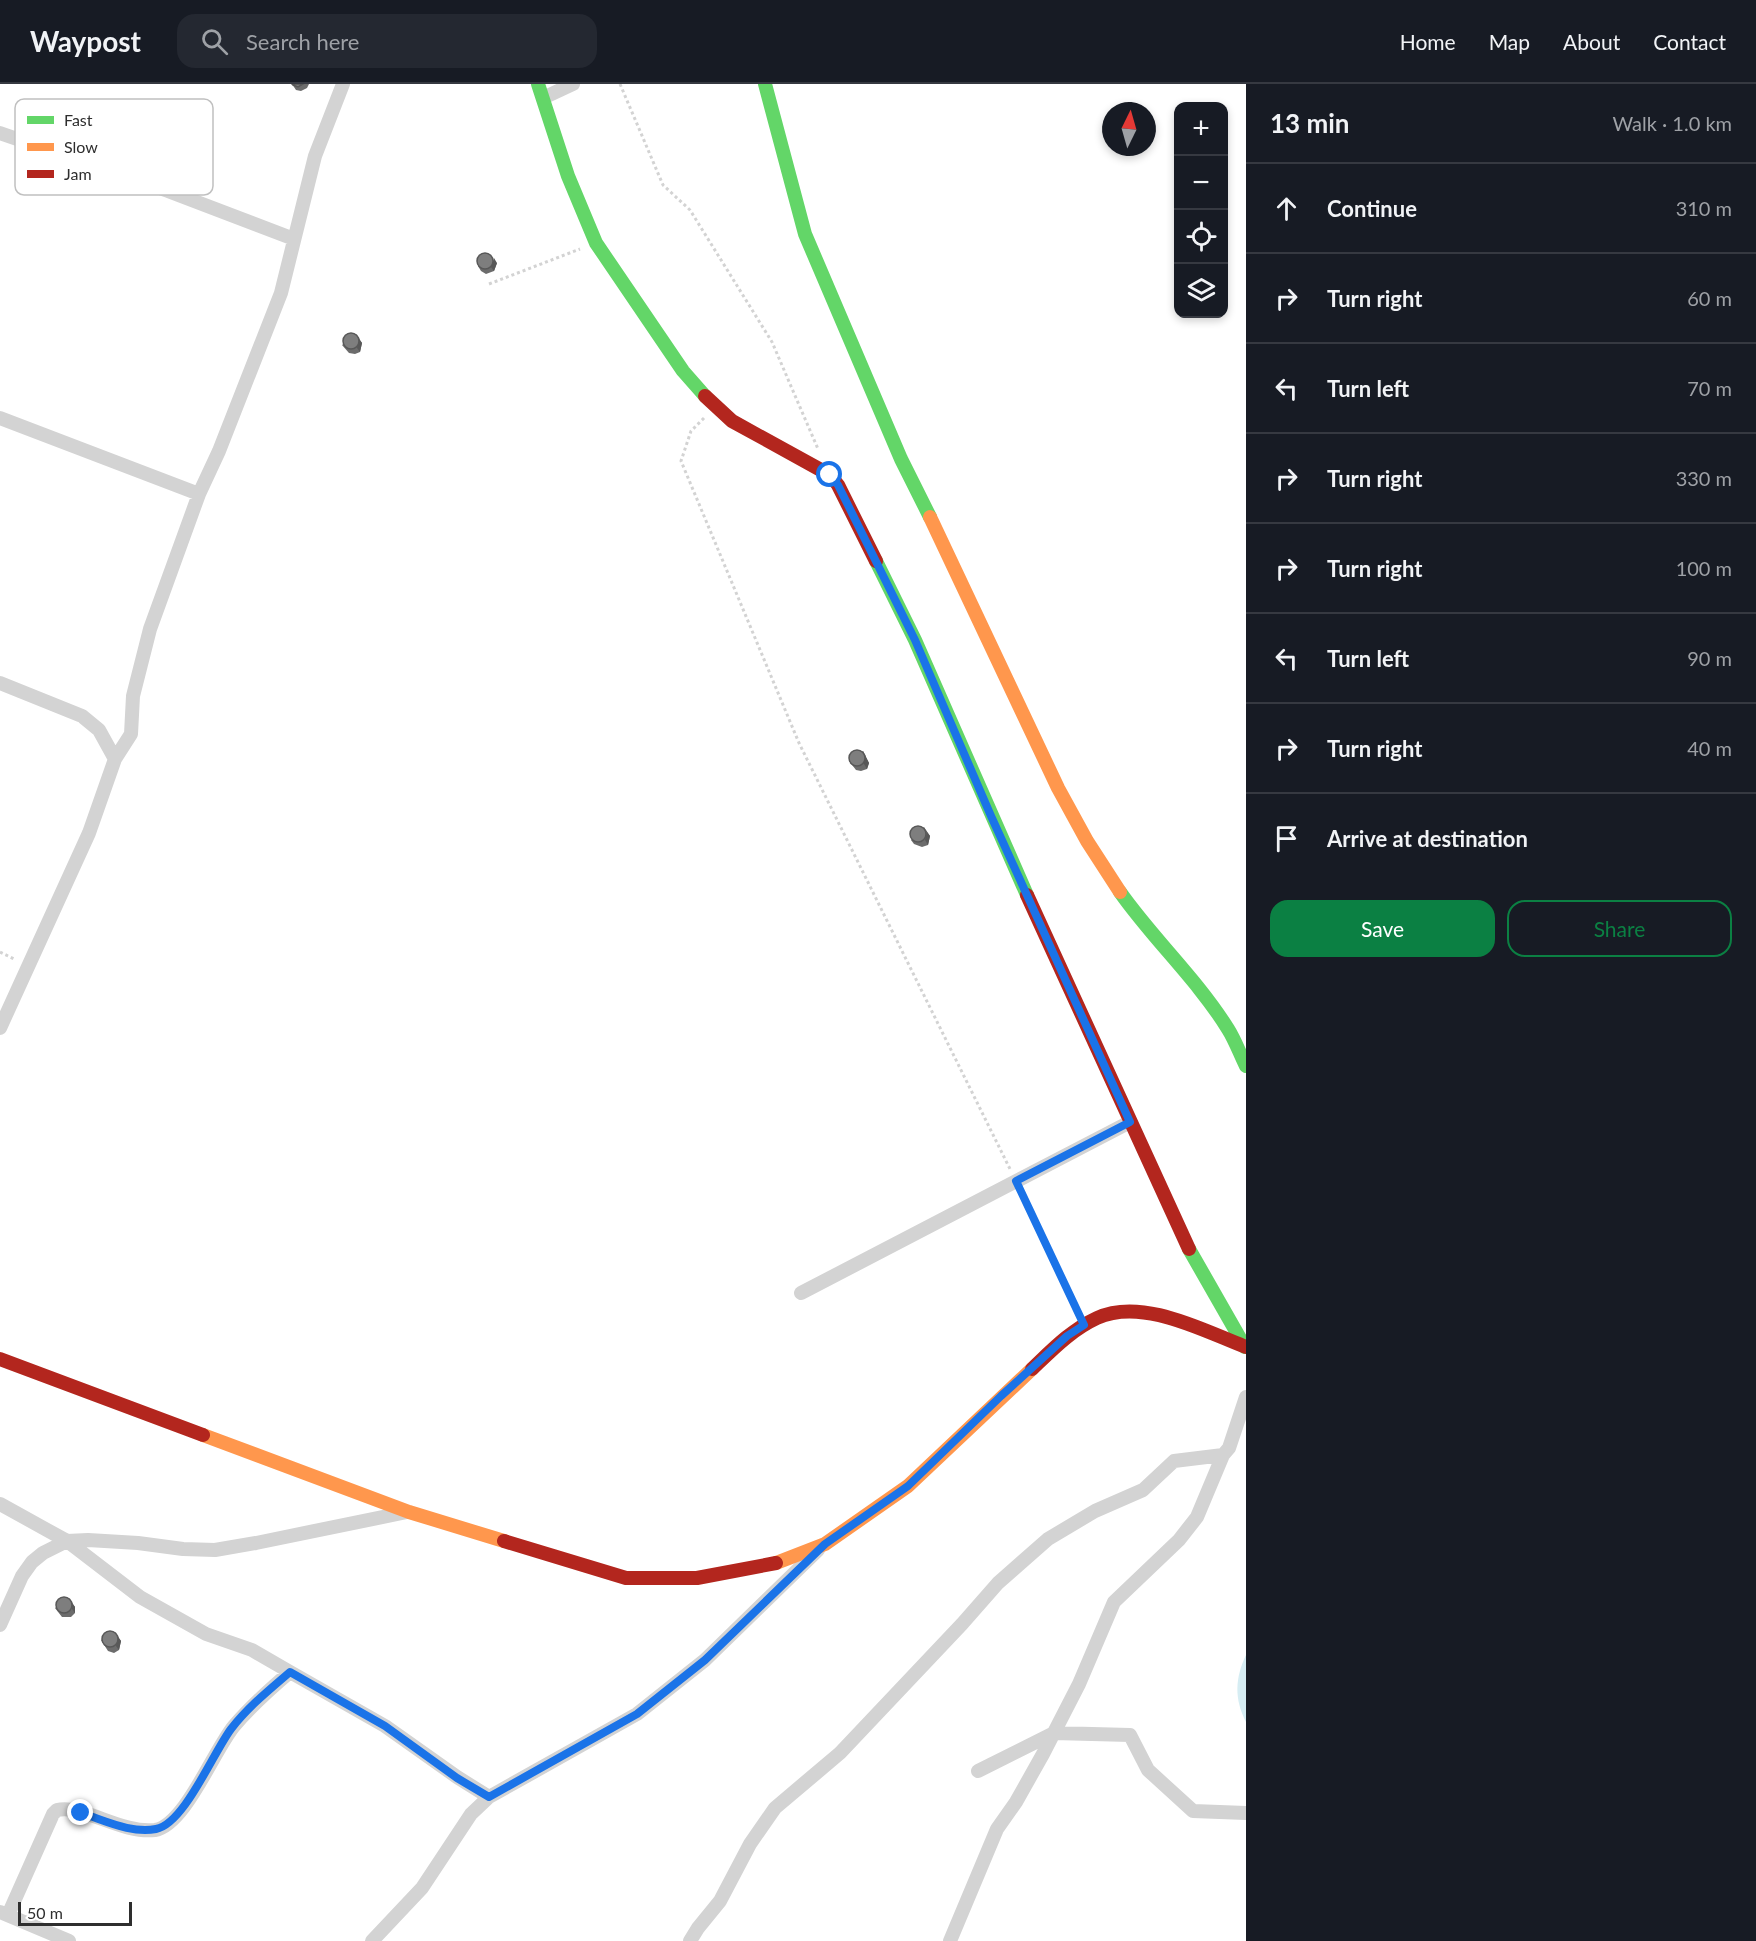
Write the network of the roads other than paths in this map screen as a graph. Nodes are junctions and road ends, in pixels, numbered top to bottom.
1 (343, 84) edge
2 (538, 84) edge
3 (573, 84) edge
4 (765, 84) edge
5 (543, 98) junction
6 (0, 133) edge
7 (15, 138) edge
8 (178, 195) edge
9 (294, 239) junction
10 (0, 418) edge
11 (199, 494) junction
12 (0, 683) edge
13 (116, 759) junction
14 (0, 1028) edge
15 (1240, 1038) edge
16 (1246, 1066) edge
17 (1130, 1122) junction
18 (801, 1293) dead end
19 (1246, 1347) edge
20 (0, 1359) edge
21 (1246, 1397) edge
22 (1223, 1455) junction
23 (0, 1504) edge
24 (409, 1512) junction
25 (67, 1541) junction
26 (825, 1544) junction
27 (0, 1625) edge
28 (290, 1672) junction
29 (1054, 1733) junction
30 (978, 1771) dead end
31 (489, 1797) junction
32 (1246, 1813) edge
33 (4, 1913) edge
34 (69, 1941) edge
35 (372, 1941) edge
36 (690, 1941) edge
37 (950, 1941) edge

1 - 9 street
2 - 5 street
3 - 5 street
4 - 15 street
5 - 17 street
6 - 7 street
8 - 9 street
9 - 11 street
10 - 11 street
11 - 13 street
12 - 13 street
13 - 14 street
15 - 16 street
17 - 18 street
17 - 19 street
19 - 26 street
20 - 24 street
21 - 22 street
22 - 29 street
22 - 36 street
23 - 25 street
24 - 25 street
24 - 26 street
25 - 27 street
25 - 28 street
26 - 31 street
28 - 31 street
28 - 33 street
29 - 30 street
29 - 32 street
29 - 37 street
31 - 35 street
33 - 34 street

